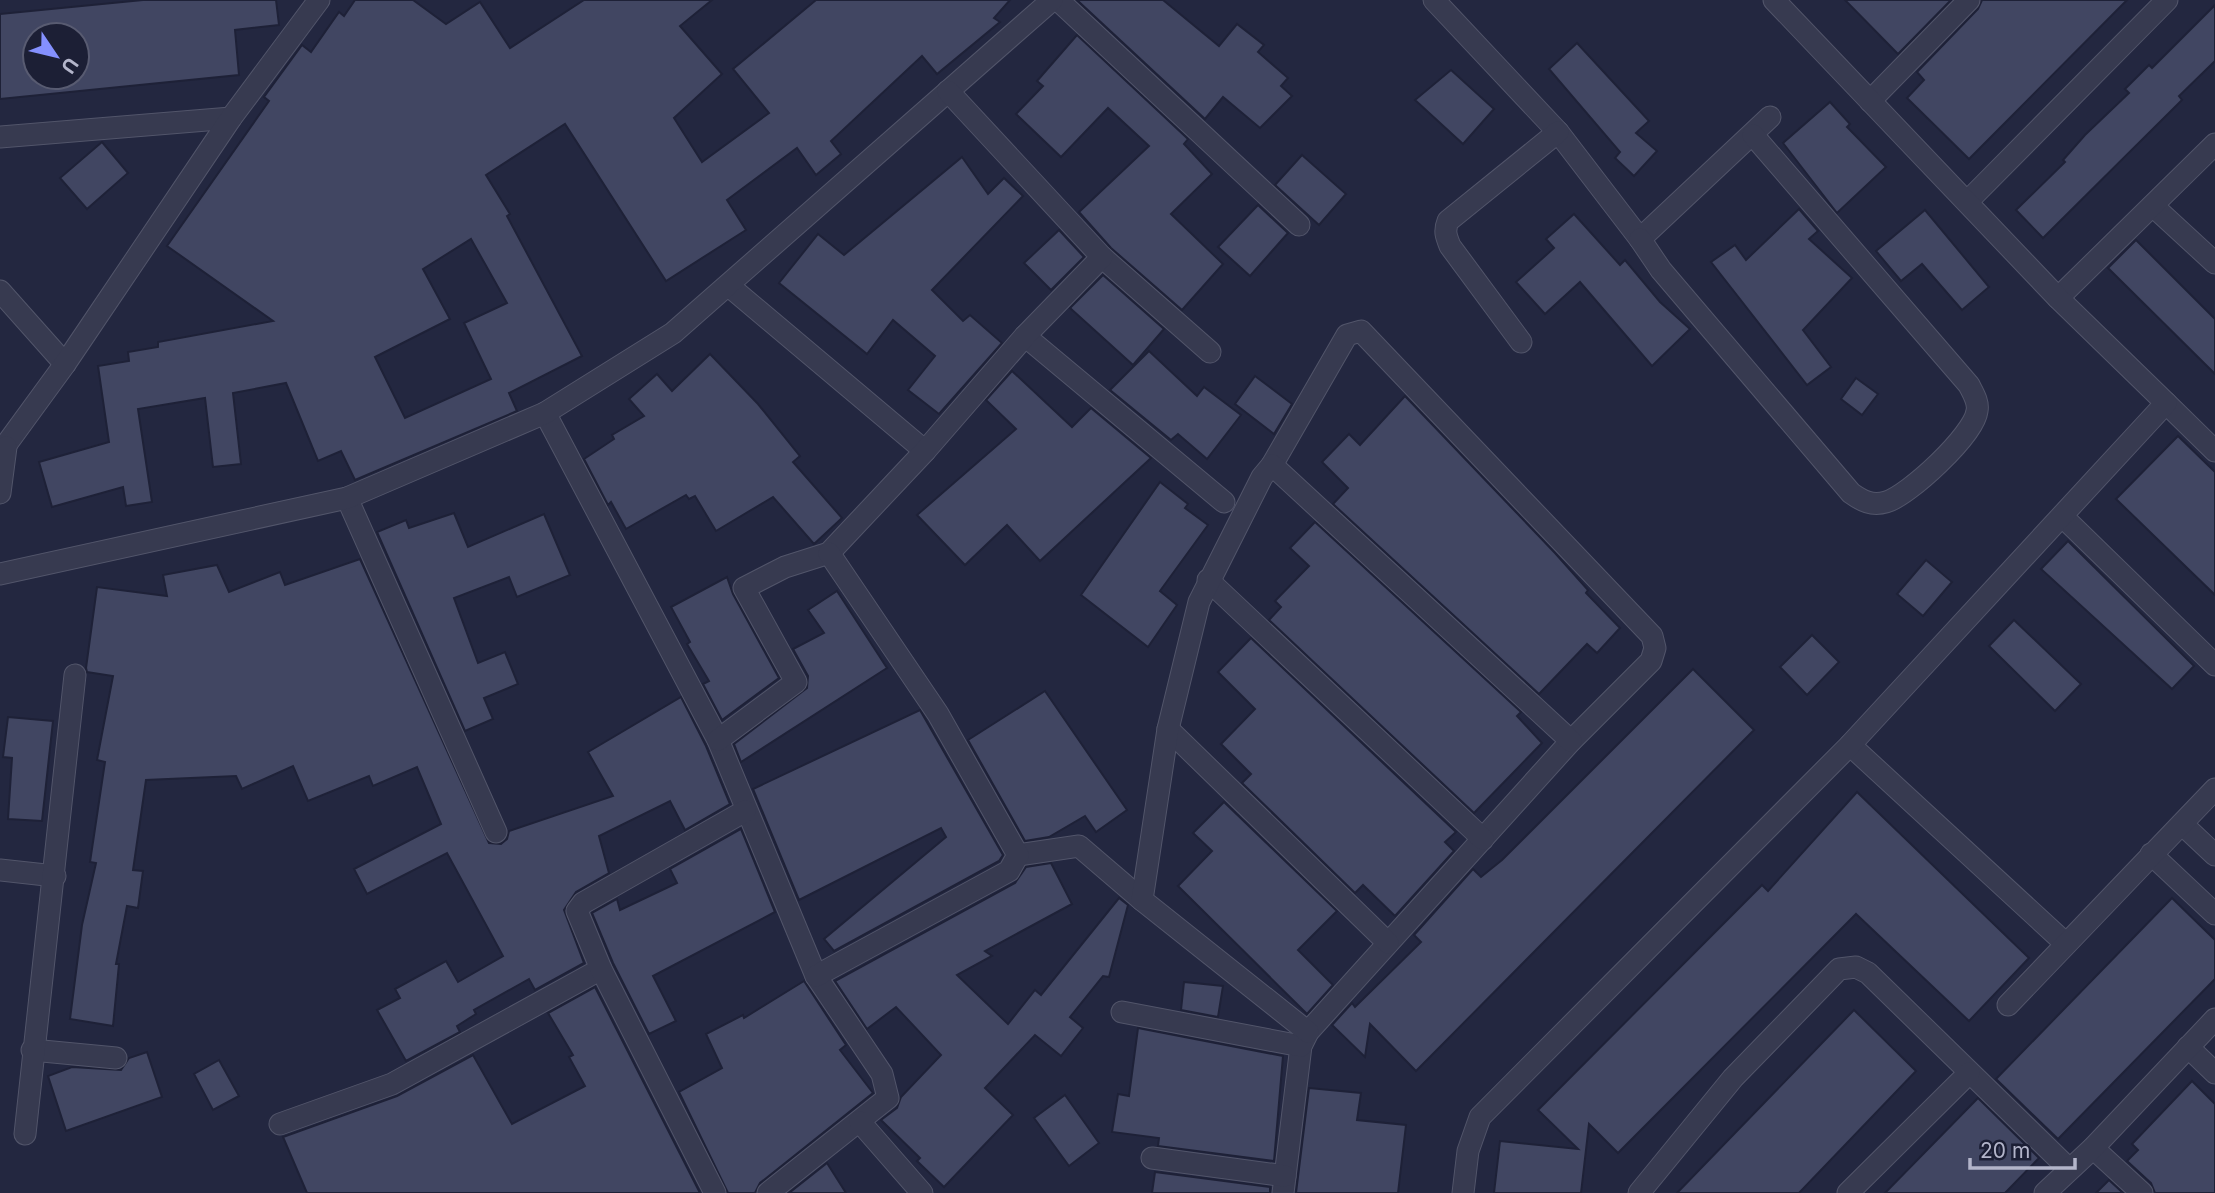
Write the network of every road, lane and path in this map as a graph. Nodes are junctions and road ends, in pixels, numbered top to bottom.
1 (319, 0) edge
2 (1052, 0) edge
3 (1058, 0) edge
4 (1434, 0) edge
5 (1969, 0) edge
6 (2167, 0) edge
7 (1776, 1) edge
8 (948, 91) junction
9 (1870, 101) junction
10 (1770, 117) dead end
11 (231, 118) junction
12 (1558, 132) junction
13 (1753, 135) junction
14 (0, 136) edge
15 (2215, 144) edge
16 (1968, 201) junction
17 (2153, 206) junction
18 (1298, 225) dead end
19 (1640, 239) junction
20 (1102, 257) junction
21 (2215, 263) edge
22 (729, 286) junction
23 (0, 291) edge
24 (2057, 298) junction
25 (1025, 336) junction
26 (1521, 341) dead end
27 (1210, 352) dead end
28 (65, 364) junction
29 (2166, 403) junction
30 (545, 413) junction
31 (3, 450) edge
32 (2215, 451) edge
33 (925, 452) junction
34 (1272, 465) junction
35 (0, 493) edge
36 (347, 498) junction
37 (1224, 502) dead end
38 (2063, 517) junction
39 (829, 553) junction
40 (0, 574) edge
41 (1208, 580) junction
42 (2215, 665) edge
43 (75, 675) dead end
44 (1168, 729) junction
45 (718, 740) junction
46 (1571, 741) junction
47 (1850, 745) junction
48 (2215, 789) edge
49 (745, 811) junction
50 (2182, 824) junction
51 (496, 832) dead end
52 (1483, 839) junction
53 (2151, 854) junction
54 (1018, 855) junction
55 (2215, 855) edge
56 (0, 870) edge
57 (55, 876) junction
58 (1142, 900) junction
59 (2215, 914) edge
60 (1388, 943) junction
61 (2065, 943) junction
62 (601, 969) junction
63 (816, 976) junction
64 (2008, 1005) dead end
65 (1122, 1012) dead end
66 (2215, 1019) edge
67 (1304, 1039) junction
68 (2188, 1047) junction
69 (32, 1050) junction
70 (116, 1058) dead end
71 (1969, 1073) junction
72 (2215, 1073) edge
73 (860, 1122) junction
74 (280, 1124) dead end
75 (25, 1134) dead end
76 (2093, 1148) junction
77 (1152, 1158) dead end
78 (2069, 1169) junction
79 (1284, 1185) edge
80 (715, 1193) edge
81 (768, 1193) edge
82 (922, 1193) edge
83 (1463, 1193) edge
84 (1639, 1193) edge
85 (1848, 1193) edge
86 (2045, 1193) edge
87 (2142, 1193) edge

1 - 11 street
2 - 8 street
3 - 18 street
4 - 12 street
5 - 9 street
6 - 16 street
7 - 9 street
8 - 20 street
8 - 22 street
9 - 16 street
10 - 13 street
11 - 14 street
11 - 28 street
12 - 19 street
12 - 26 street
13 - 19 street
13 - 19 street
15 - 17 street
16 - 24 street
17 - 21 street
17 - 24 street
20 - 25 street
20 - 27 street
22 - 30 street
22 - 33 street
23 - 28 street
24 - 29 street
25 - 33 street
25 - 37 street
28 - 31 street
29 - 32 street
29 - 38 street
30 - 36 street
30 - 45 street
31 - 35 street
33 - 39 street
34 - 41 street
34 - 46 street
34 - 46 street
36 - 40 street
36 - 51 street
38 - 42 street
38 - 47 street
39 - 45 street
39 - 54 street
41 - 44 street
41 - 52 street
43 - 57 street
44 - 58 street
44 - 60 street
45 - 49 street
46 - 52 street
47 - 61 street
47 - 83 street
48 - 50 street
49 - 62 street
49 - 63 street
50 - 53 street
50 - 55 street
52 - 60 street
53 - 59 street
53 - 61 street
54 - 58 street
54 - 63 street
56 - 57 street
57 - 69 street
58 - 67 street
60 - 67 street
61 - 64 street
62 - 74 street
62 - 80 street
63 - 73 street
65 - 67 street
66 - 68 street
67 - 79 street
68 - 72 street
68 - 76 street
69 - 70 street
69 - 75 street
71 - 78 street
71 - 84 street
71 - 85 street
73 - 81 street
73 - 82 street
76 - 78 street
76 - 87 street
77 - 79 street
78 - 86 street

